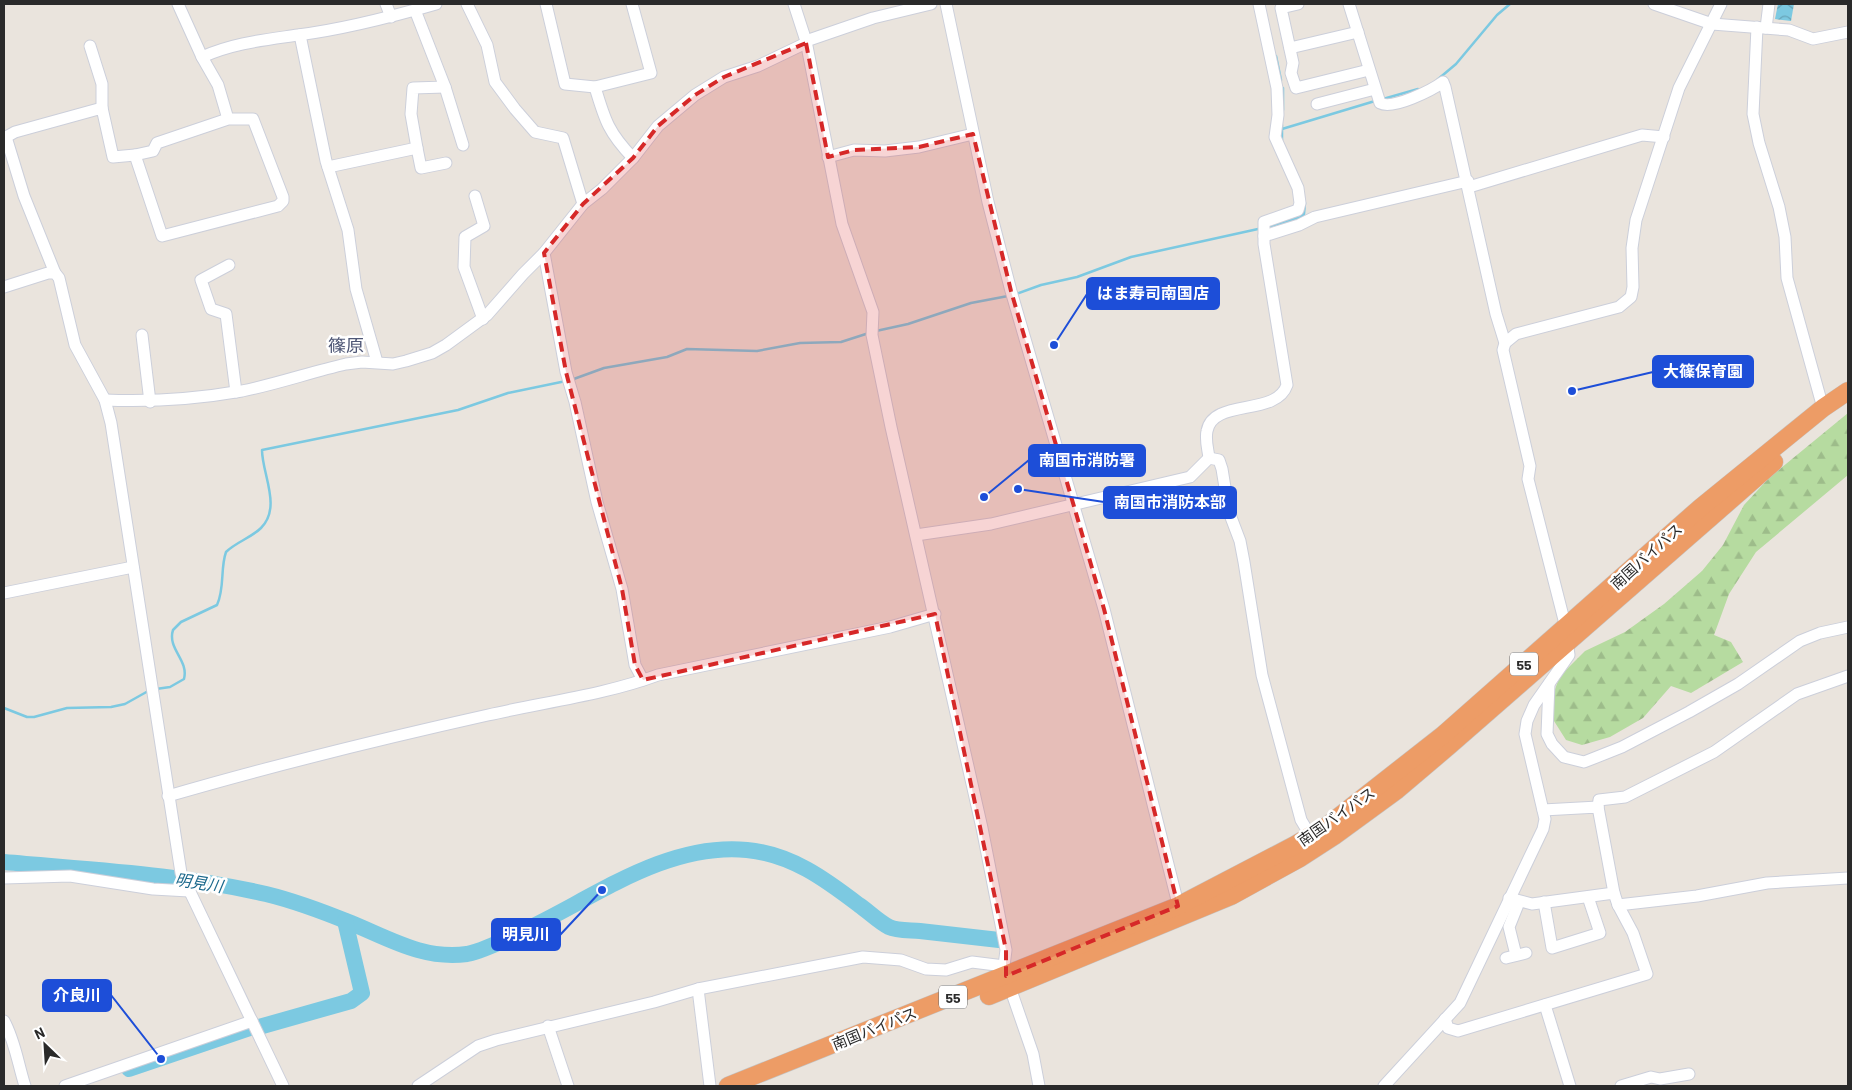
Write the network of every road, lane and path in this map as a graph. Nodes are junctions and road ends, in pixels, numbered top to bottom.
1 (178, 4) edge
2 (386, 4) edge
3 (436, 4) edge
4 (468, 4) edge
5 (546, 4) edge
6 (632, 4) edge
7 (794, 4) edge
8 (930, 4) edge
9 (946, 4) edge
10 (1260, 4) edge
11 (1298, 4) edge
12 (1349, 4) edge
13 (1654, 4) edge
14 (1721, 4) edge
15 (1770, 4) edge
16 (416, 10) junction
17 (391, 17) junction
18 (1712, 24) junction
19 (1762, 27) junction
20 (1358, 32) junction
21 (1848, 32) edge
22 (300, 35) junction
23 (806, 42) junction
24 (90, 46) dead end
25 (1290, 48) junction
26 (202, 58) junction
27 (1369, 70) junction
28 (445, 87) junction
29 (595, 87) junction
30 (1375, 89) junction
31 (1317, 104) dead end
32 (102, 108) junction
33 (228, 119) junction
34 (973, 134) junction
35 (1664, 137) junction
36 (5, 138) edge
37 (463, 144) dead end
38 (417, 148) junction
39 (135, 155) junction
40 (828, 157) junction
41 (634, 158) junction
42 (446, 163) dead end
43 (328, 167) junction
44 (1469, 184) junction
45 (475, 196) dead end
46 (583, 204) junction
47 (1264, 236) junction
48 (544, 253) junction
49 (229, 265) dead end
50 (55, 273) junction
51 (4, 287) edge
52 (482, 319) junction
53 (142, 335) dead end
54 (1505, 343) junction
55 (377, 362) junction
56 (1848, 391) edge
57 (236, 392) junction
58 (105, 400) junction
59 (150, 402) junction
60 (1848, 404) edge
61 (1823, 408) junction
62 (1209, 458) junction
63 (1073, 505) junction
64 (916, 535) junction
65 (133, 568) junction
66 (4, 593) edge
67 (934, 614) junction
68 (1848, 627) edge
69 (1566, 636) junction
70 (1848, 676) edge
71 (643, 680) junction
72 (1549, 684) junction
73 (168, 796) junction
74 (1598, 807) junction
75 (1543, 810) junction
76 (1313, 842) junction
77 (4, 878) edge
78 (1848, 878) edge
79 (188, 888) junction
80 (1614, 892) junction
81 (1588, 896) junction
82 (1514, 900) junction
83 (1544, 902) junction
84 (1618, 905) junction
85 (1180, 912) junction
86 (1516, 955) dead end
87 (1006, 976) junction
88 (698, 989) junction
89 (1545, 1005) junction
90 (1445, 1019) junction
91 (4, 1021) edge
92 (252, 1022) junction
93 (548, 1026) junction
94 (1689, 1074) dead end
95 (25, 1086) edge
96 (66, 1086) edge
97 (283, 1086) edge
98 (418, 1086) edge
99 (568, 1086) edge
100 (710, 1086) edge
101 (728, 1086) edge
102 (758, 1086) edge
103 (1039, 1086) edge
104 (1384, 1086) edge
105 (1570, 1086) edge
106 (1621, 1086) edge

1 - 26 street
2 - 17 street
3 - 16 street
4 - 46 street
5 - 29 street
6 - 29 street
7 - 23 street
8 - 23 street
9 - 34 street
10 - 47 street
11 - 25 street
12 - 20 street
13 - 18 street
14 - 18 street
15 - 19 street
16 - 17 street
16 - 28 street
17 - 22 street
18 - 19 street
18 - 35 street
19 - 21 street
19 - 61 street
20 - 25 street
20 - 27 street
22 - 26 street
22 - 43 street
23 - 40 street
23 - 41 street
24 - 32 street
25 - 27 street
26 - 33 street
27 - 30 street
28 - 37 street
28 - 38 street
29 - 41 street
30 - 31 street
30 - 44 street
32 - 36 street
32 - 39 street
33 - 39 street
33 - 39 street
34 - 40 street
34 - 63 street
35 - 44 street
35 - 54 street
36 - 50 street
38 - 42 street
38 - 43 street
40 - 64 street
41 - 46 street
43 - 55 street
44 - 47 street
44 - 54 street
45 - 52 street
46 - 48 street
47 - 62 street
48 - 52 street
48 - 71 street
49 - 57 street
50 - 51 street
50 - 58 street
52 - 55 street
53 - 59 street
54 - 69 street
55 - 57 street
56 - 61 highway, 南国バイパス / 55
57 - 59 street
58 - 59 street
58 - 65 street
60 - 69 highway, 南国バイパス / 55
61 - 69 highway, 南国バイパス / 55
62 - 63 street
62 - 76 street
63 - 64 street
63 - 85 street
64 - 67 street
65 - 66 street
65 - 73 street
67 - 71 street
67 - 87 street
68 - 72 street
69 - 72 street
69 - 76 highway, 南国バイパス / 55
70 - 74 street
71 - 73 street
72 - 75 street
73 - 79 street
74 - 75 street
74 - 80 street
75 - 82 street
76 - 85 highway, 南国バイパス / 55
77 - 79 street
78 - 84 street
79 - 92 street
80 - 81 street
80 - 84 street
81 - 83 street
81 - 83 street
82 - 83 street
82 - 86 street
82 - 90 street
84 - 89 street
85 - 87 highway, 南国バイパス / 55
87 - 88 street
87 - 101 highway, 南国バイパス / 55
87 - 102 highway, 南国バイパス / 55
87 - 103 street
88 - 93 street
88 - 100 street
89 - 90 street
89 - 105 street
90 - 104 street
91 - 95 street
92 - 96 street
92 - 97 street
93 - 98 street
93 - 99 street
94 - 106 street

